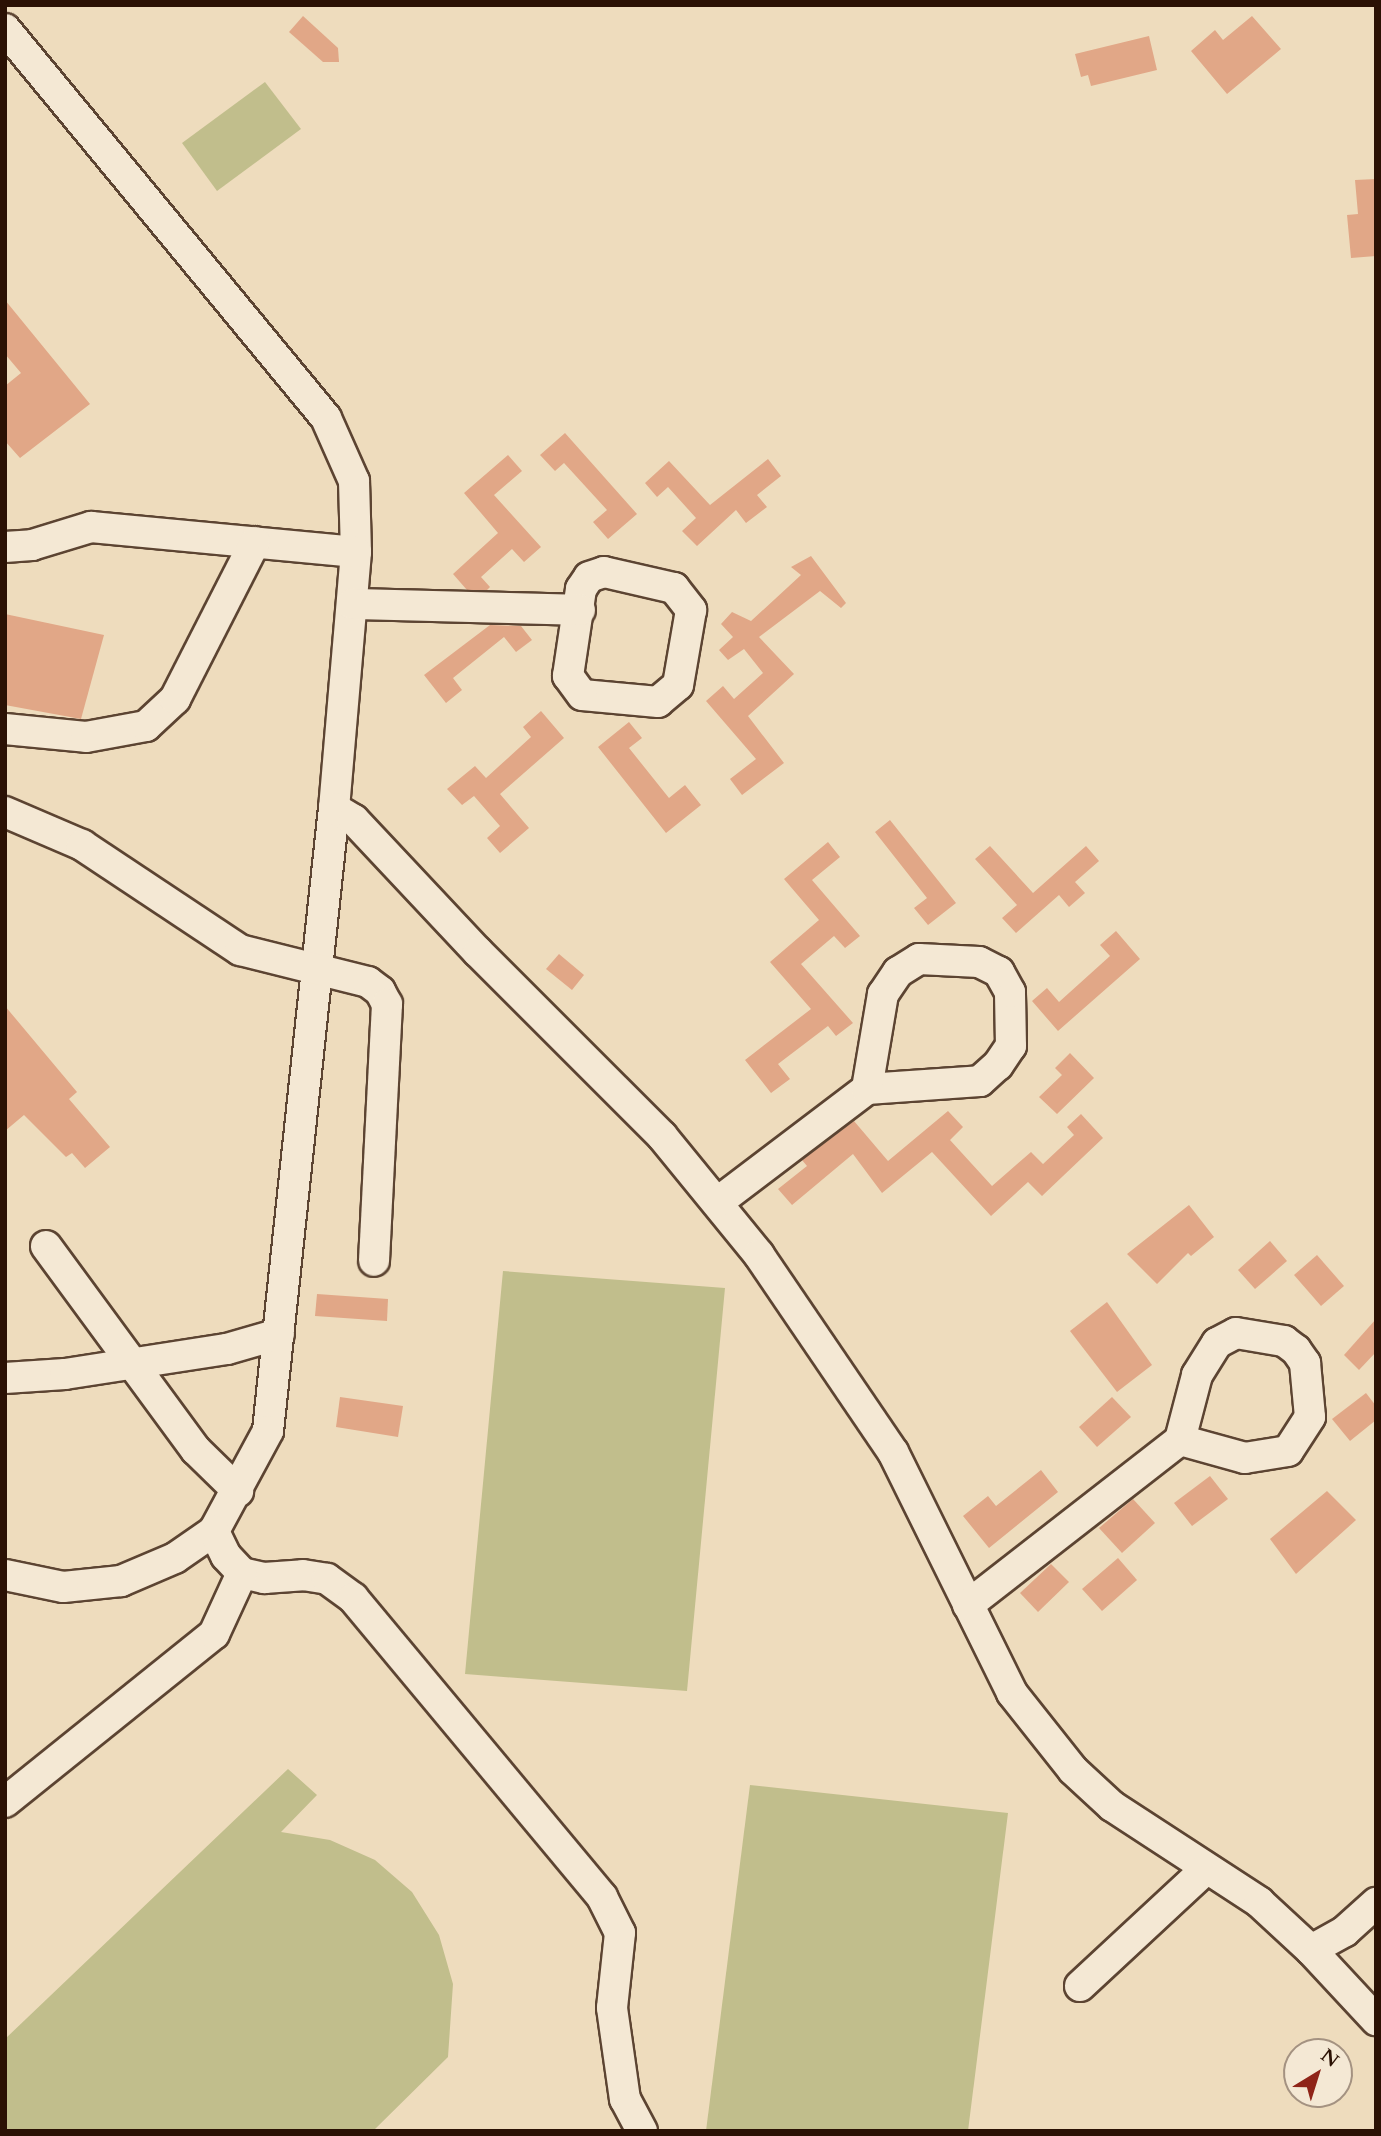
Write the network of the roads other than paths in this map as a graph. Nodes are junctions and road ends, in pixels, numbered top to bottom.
1 (5, 29) edge
2 (255, 542) junction
3 (5, 547) edge
4 (356, 552) junction
5 (352, 604) junction
6 (580, 610) junction
7 (5, 729) edge
8 (334, 808) junction
9 (5, 812) edge
10 (317, 969) junction
11 (867, 1089) junction
12 (718, 1202) junction
13 (46, 1246) dead end
14 (374, 1261) dead end
15 (279, 1334) junction
16 (131, 1363) junction
17 (5, 1378) edge
18 (1180, 1440) junction
19 (238, 1491) junction
20 (214, 1531) junction
21 (242, 1573) junction
22 (5, 1575) edge
23 (968, 1605) junction
24 (5, 1802) edge
25 (1206, 1869) junction
26 (1376, 1903) edge
27 (1311, 1951) junction
28 (1080, 1986) dead end
29 (1376, 2020) edge
30 (642, 2131) edge

1 - 4 lane
2 - 3 lane
2 - 4 lane
2 - 7 lane
4 - 5 lane
5 - 6 lane
5 - 8 lane
6 - 6 lane
8 - 10 lane
8 - 12 lane
9 - 10 lane
10 - 14 lane
10 - 15 lane
11 - 11 lane
11 - 12 lane
12 - 23 lane
13 - 16 lane
15 - 16 lane
15 - 19 lane
16 - 17 lane
16 - 19 lane
18 - 18 lane
18 - 23 lane
19 - 20 lane
20 - 21 lane
20 - 22 lane
21 - 24 lane
21 - 30 lane
23 - 25 lane
25 - 27 lane
25 - 28 lane
26 - 27 lane
27 - 29 lane

